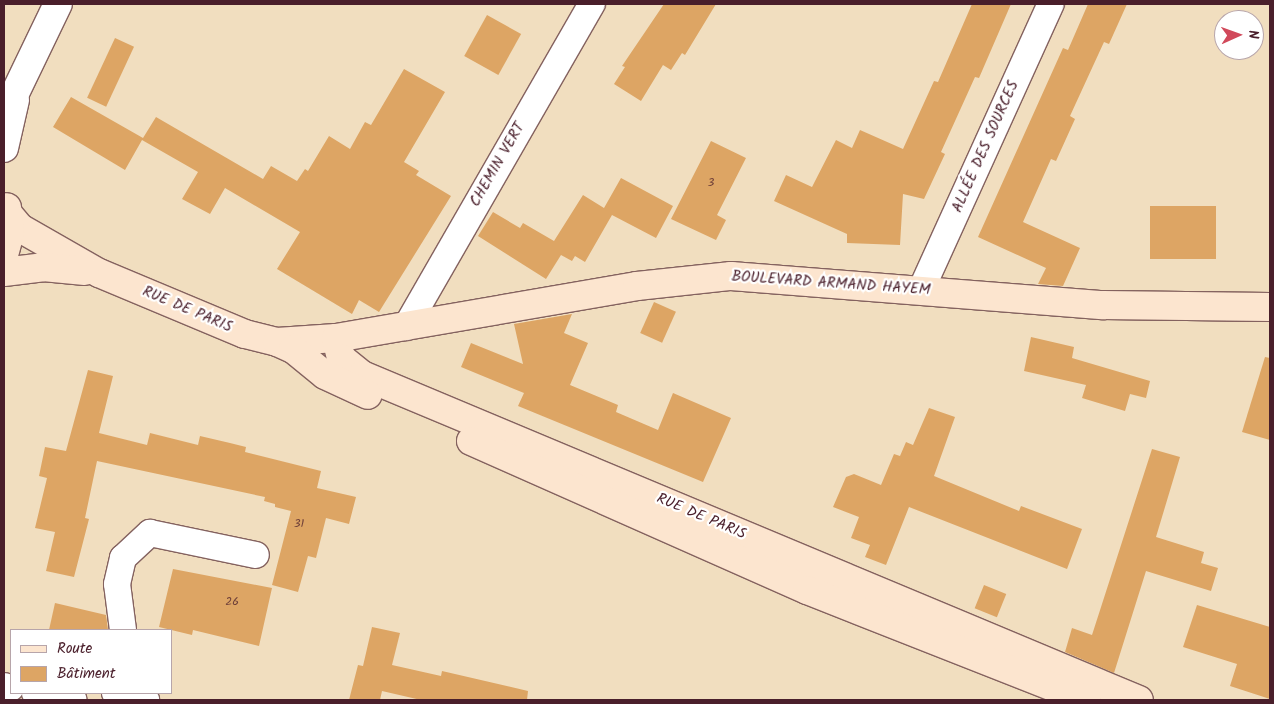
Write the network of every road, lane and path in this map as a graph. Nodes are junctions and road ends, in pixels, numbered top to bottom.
1 (58, 4) edge
2 (592, 4) edge
3 (1051, 4) edge
4 (10, 106) edge
5 (4, 148) edge
6 (7, 207) edge
7 (4, 255) edge
8 (4, 272) edge
9 (98, 273) junction
10 (922, 290) junction
11 (1270, 307) edge
12 (406, 327) junction
13 (336, 338) junction
14 (277, 342) junction
15 (256, 555) dead end
16 (123, 629) edge
17 (40, 694) edge
18 (102, 694) edge
19 (120, 694) edge
20 (73, 700) edge
21 (81, 700) edge
22 (146, 700) edge
23 (1086, 700) edge
24 (1138, 700) edge

1 - 4 street
2 - 12 street, CHEMIN VERT
3 - 10 street, ALLÉE DES SOURCES
4 - 5 street
6 - 7 main road
6 - 9 main road, RUE DE PARIS
8 - 9 main road, RUE DE PARIS
9 - 14 main road, RUE DE PARIS
10 - 11 main road, BOULEVARD ARMAND HAYEM
10 - 12 main road, BOULEVARD ARMAND HAYEM
12 - 13 main road, BOULEVARD ARMAND HAYEM
13 - 14 main road, RUE DE PARIS
13 - 24 main road, RUE DE PARIS
14 - 23 main road, RUE DE PARIS
15 - 16 street
17 - 20 street
18 - 21 street
19 - 22 street

